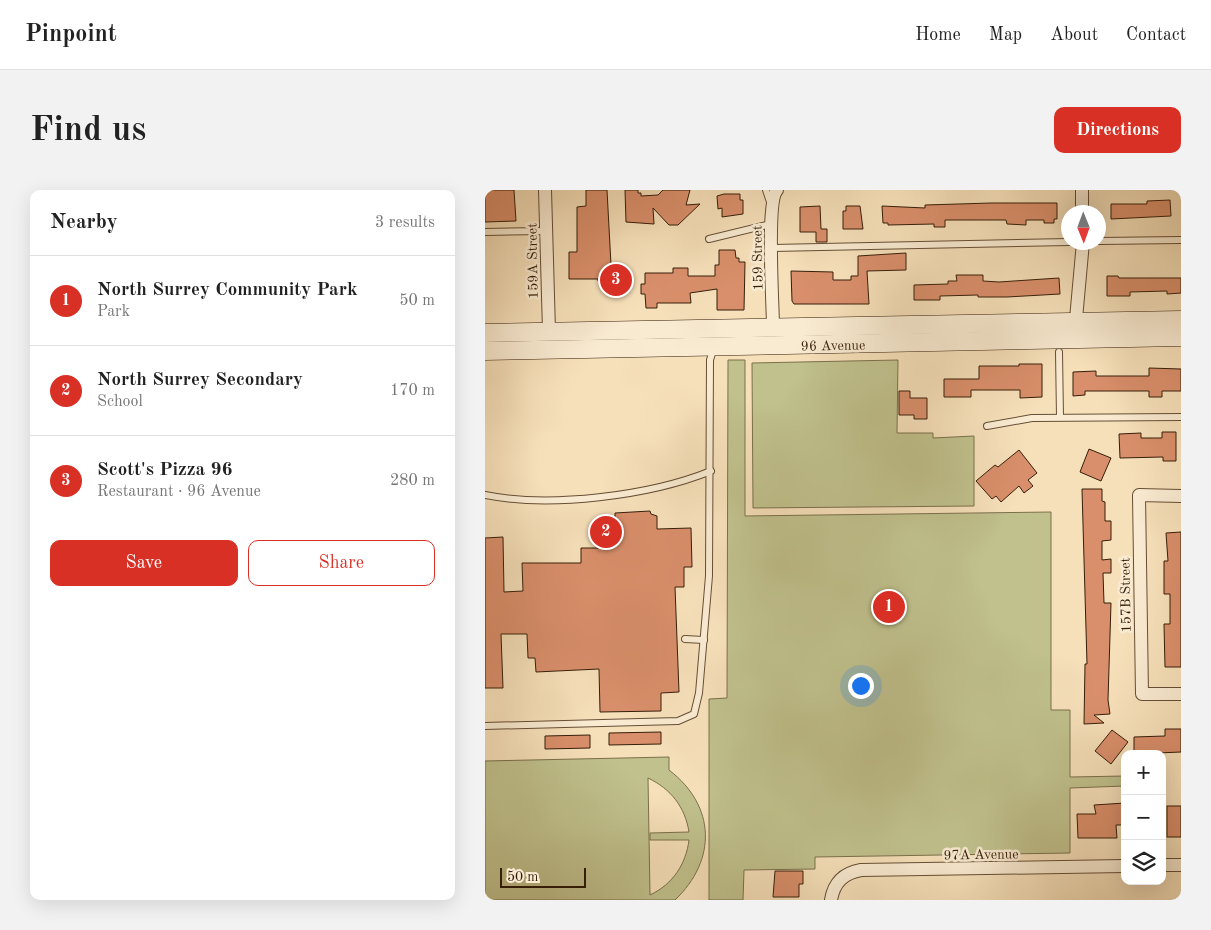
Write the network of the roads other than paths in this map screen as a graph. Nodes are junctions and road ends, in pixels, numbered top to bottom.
1 (545, 190) edge
2 (766, 190) edge
3 (777, 190) edge
4 (1082, 190) edge
5 (1082, 205) edge
6 (772, 208) junction
7 (771, 224) junction
8 (546, 231) junction
9 (485, 232) edge
10 (709, 240) dead end
11 (1181, 240) edge
12 (1106, 241) edge
13 (1061, 242) edge
14 (772, 248) junction
15 (1082, 250) edge
16 (1181, 320) edge
17 (1077, 322) junction
18 (773, 327) junction
19 (752, 328) junction
20 (549, 331) junction
21 (485, 333) edge
22 (1181, 338) edge
23 (1073, 340) junction
24 (714, 348) junction
25 (485, 351) edge
26 (1059, 352) dead end
27 (1060, 417) junction
28 (1181, 417) edge
29 (987, 426) dead end
30 (711, 471) junction
31 (485, 495) edge
32 (1181, 496) edge
33 (685, 639) dead end
34 (704, 640) junction
35 (1181, 694) edge
36 (485, 726) edge
37 (1181, 864) edge
38 (1166, 865) edge
39 (1121, 866) edge
40 (831, 900) edge

1 - 8 street, 159A Street
2 - 6 lane
3 - 6 street, 159 Street
4 - 5 street
6 - 7 street, 159 Street
7 - 10 lane
7 - 14 street, 159 Street
8 - 9 lane
8 - 20 street, 159A Street
11 - 12 lane
13 - 14 lane
14 - 18 street, 159 Street
15 - 17 street
16 - 17 main road, 96 Avenue
17 - 18 main road, 96 Avenue
17 - 23 street
18 - 19 main road, 96 Avenue
19 - 20 main road, 96 Avenue
19 - 24 lane
20 - 21 main road, 96 Avenue
22 - 23 main road, 96 Avenue
23 - 24 main road, 96 Avenue
24 - 25 main road, 96 Avenue
24 - 30 lane
26 - 27 lane
27 - 28 lane
27 - 29 lane
30 - 31 lane
30 - 34 lane
32 - 35 street, 157B Street
33 - 34 lane
34 - 36 lane
37 - 38 street
39 - 40 street, 97A Avenue

